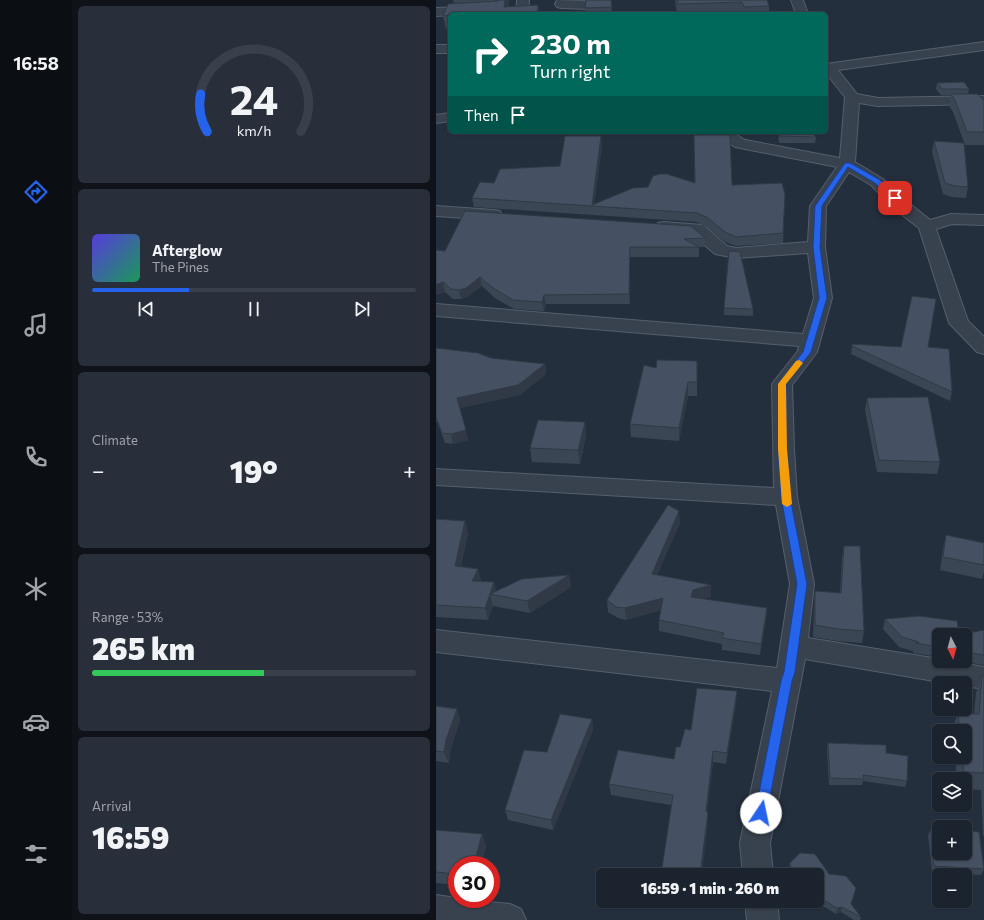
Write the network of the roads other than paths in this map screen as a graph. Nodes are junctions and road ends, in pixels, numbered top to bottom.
1 (498, 0) edge
2 (523, 0) edge
3 (563, 0) edge
4 (797, 0) edge
5 (589, 5) edge
6 (436, 12) edge
7 (522, 12) edge
8 (801, 12) edge
9 (984, 46) edge
10 (436, 49) edge
11 (448, 49) edge
12 (828, 68) edge
13 (828, 69) edge
14 (852, 97) junction
15 (984, 100) edge
16 (448, 117) edge
17 (436, 119) edge
18 (725, 134) edge
19 (847, 164) junction
20 (436, 211) edge
21 (507, 216) edge
22 (984, 220) edge
23 (650, 226) edge
24 (927, 226) junction
25 (816, 247) junction
26 (436, 310) edge
27 (959, 323) junction
28 (984, 323) edge
29 (810, 341) junction
30 (984, 348) edge
31 (436, 477) edge
32 (786, 497) junction
33 (436, 641) edge
34 (793, 646) junction
35 (984, 678) edge
36 (787, 681) junction
37 (757, 868) edge
38 (762, 908) edge
39 (436, 911) edge
40 (510, 920) edge
41 (763, 920) edge

1 - 6 street
2 - 7 street
3 - 5 street
4 - 8 street
9 - 12 street
10 - 11 street
13 - 14 street
14 - 15 street
14 - 19 street
16 - 17 street
18 - 19 street
19 - 24 street
19 - 25 street
20 - 21 street
22 - 24 street
23 - 25 street
24 - 27 street
25 - 29 street
26 - 29 street
27 - 28 street
27 - 30 street
29 - 32 street
31 - 32 street
32 - 34 street
33 - 36 street
34 - 35 street
34 - 36 street
36 - 37 street
38 - 41 street
39 - 40 street

